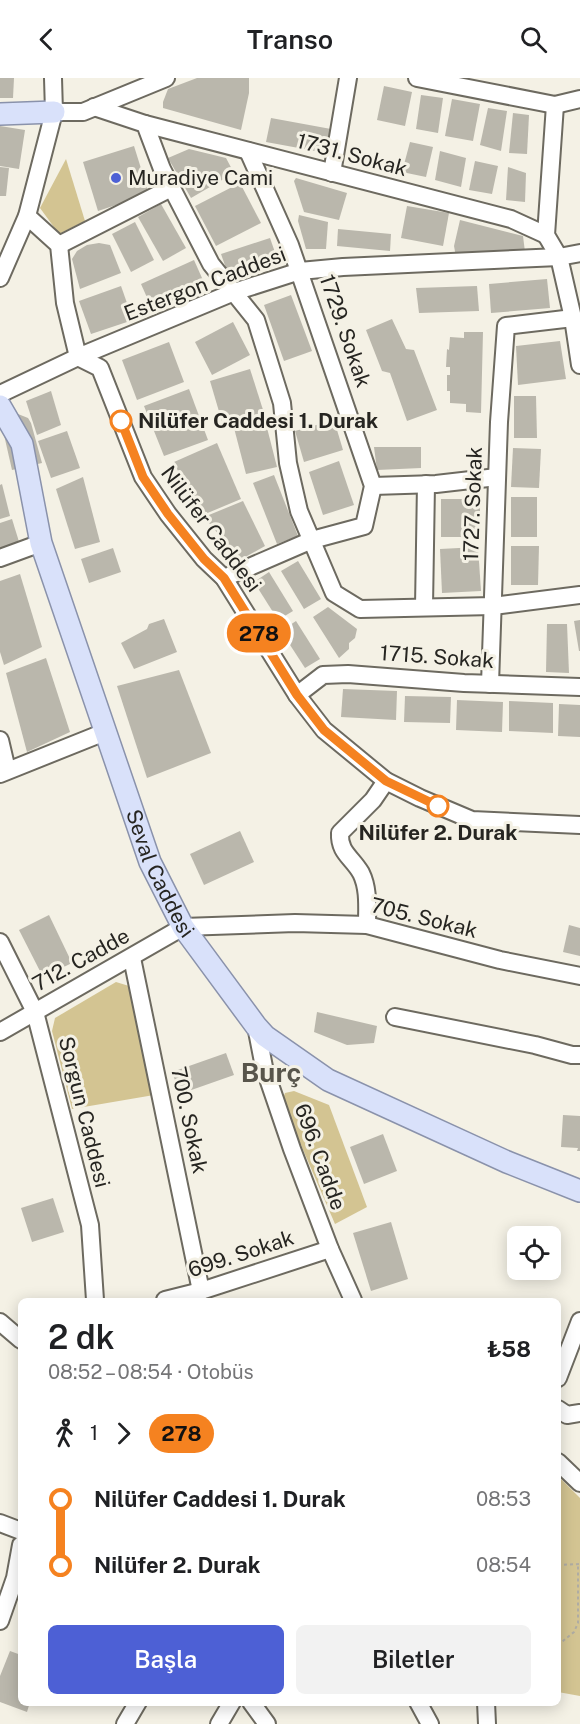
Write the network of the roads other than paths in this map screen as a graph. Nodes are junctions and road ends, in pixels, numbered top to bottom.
1 (53, 78) edge
2 (166, 78) edge
3 (348, 78) edge
4 (417, 78) edge
5 (580, 99) edge
6 (555, 105) junction
7 (94, 108) junction
8 (54, 112) junction
9 (0, 114) edge
10 (145, 124) junction
11 (248, 151) junction
12 (332, 173) junction
13 (171, 188) junction
14 (27, 216) junction
15 (546, 235) junction
16 (59, 245) junction
17 (580, 253) edge
18 (559, 257) junction
19 (300, 271) junction
20 (0, 278) edge
21 (234, 292) junction
22 (573, 318) junction
23 (78, 357) junction
24 (580, 365) edge
25 (0, 393) edge
26 (0, 406) edge
27 (497, 477) junction
28 (426, 484) junction
29 (373, 486) junction
30 (312, 540) junction
31 (41, 543) junction
32 (0, 558) edge
33 (224, 578) junction
34 (580, 595) edge
35 (493, 606) junction
36 (424, 607) junction
37 (490, 684) junction
38 (580, 687) edge
39 (297, 695) junction
40 (105, 732) junction
41 (0, 740) edge
42 (4, 772) edge
43 (386, 781) junction
44 (580, 825) edge
45 (367, 925) junction
46 (183, 927) junction
47 (0, 942) edge
48 (132, 958) junction
49 (580, 976) edge
50 (35, 1011) junction
51 (395, 1017) dead end
52 (256, 1026) junction
53 (0, 1032) edge
54 (580, 1055) edge
55 (533, 1173) junction
56 (580, 1179) edge
57 (580, 1191) edge
58 (330, 1249) junction
59 (201, 1291) junction
60 (95, 1298) edge
61 (173, 1298) edge
62 (352, 1298) edge
63 (580, 1321) edge
64 (0, 1322) edge
65 (18, 1337) edge
66 (561, 1370) edge
67 (561, 1411) edge
68 (580, 1413) edge
69 (561, 1465) edge
70 (580, 1483) edge
71 (0, 1523) edge
72 (18, 1530) edge
73 (18, 1562) edge
74 (0, 1621) edge
75 (136, 1706) edge
76 (230, 1706) edge
77 (254, 1706) edge
78 (420, 1706) edge
79 (486, 1706) edge
80 (125, 1724) edge
81 (219, 1724) edge
82 (267, 1724) edge
83 (430, 1724) edge
84 (487, 1724) edge

1 - 8 street
2 - 7 street
3 - 12 street
4 - 6 street
5 - 6 street
6 - 15 street
7 - 8 street
7 - 10 street, 1731. Sokak
8 - 9 main road
8 - 14 street
10 - 11 street, 1731. Sokak
10 - 13 street
11 - 12 street, 1731. Sokak
11 - 19 street, 1729. Sokak
12 - 15 street, 1731. Sokak
13 - 16 street
13 - 21 street
14 - 16 street
14 - 20 street
15 - 18 street
16 - 23 street
17 - 18 street, Estergon Caddesi
18 - 19 street, Estergon Caddesi
18 - 22 street
19 - 21 street, Estergon Caddesi
19 - 29 street, 1729. Sokak
21 - 23 street, Estergon Caddesi
21 - 30 street
22 - 24 street
22 - 27 street, 1727. Sokak
23 - 25 street, Estergon Caddesi
23 - 33 street, Nilüfer Caddesi
26 - 31 main road, Seval Caddesi
27 - 28 street
27 - 35 street, 1727. Sokak
28 - 29 street
28 - 36 street
29 - 30 street
30 - 33 street
30 - 36 street
31 - 32 street
31 - 40 main road, Seval Caddesi
33 - 39 street, Nilüfer Caddesi
34 - 35 street
35 - 36 street
35 - 37 street, 1727. Sokak
37 - 38 street, 1715. Sokak
37 - 39 street, 1715. Sokak
39 - 43 street, Nilüfer Caddesi
40 - 42 street
40 - 46 main road, Seval Caddesi
41 - 42 street
43 - 44 street, Nilüfer Caddesi
43 - 45 street
45 - 46 street, 705. Sokak
45 - 49 street, 705. Sokak
46 - 48 street, 712. Cadde
46 - 52 main road, Seval Caddesi
47 - 50 street, Sorgun Caddesi
48 - 50 street, 712. Cadde
48 - 59 street, 700. Sokak
50 - 53 street, 712. Cadde
50 - 60 street, Sorgun Caddesi
51 - 54 street
52 - 55 main road, Seval Caddesi
52 - 58 street, 696. Cadde
55 - 56 main road, Seval Caddesi
55 - 57 main road, Seval Caddesi
58 - 59 street, 699. Sokak
58 - 62 street, 696. Cadde
59 - 61 street, 699. Sokak
63 - 66 street
64 - 65 street
67 - 68 street
69 - 70 street
71 - 72 street
73 - 74 street
75 - 80 street
76 - 81 street
77 - 82 street
78 - 83 street
79 - 84 street

